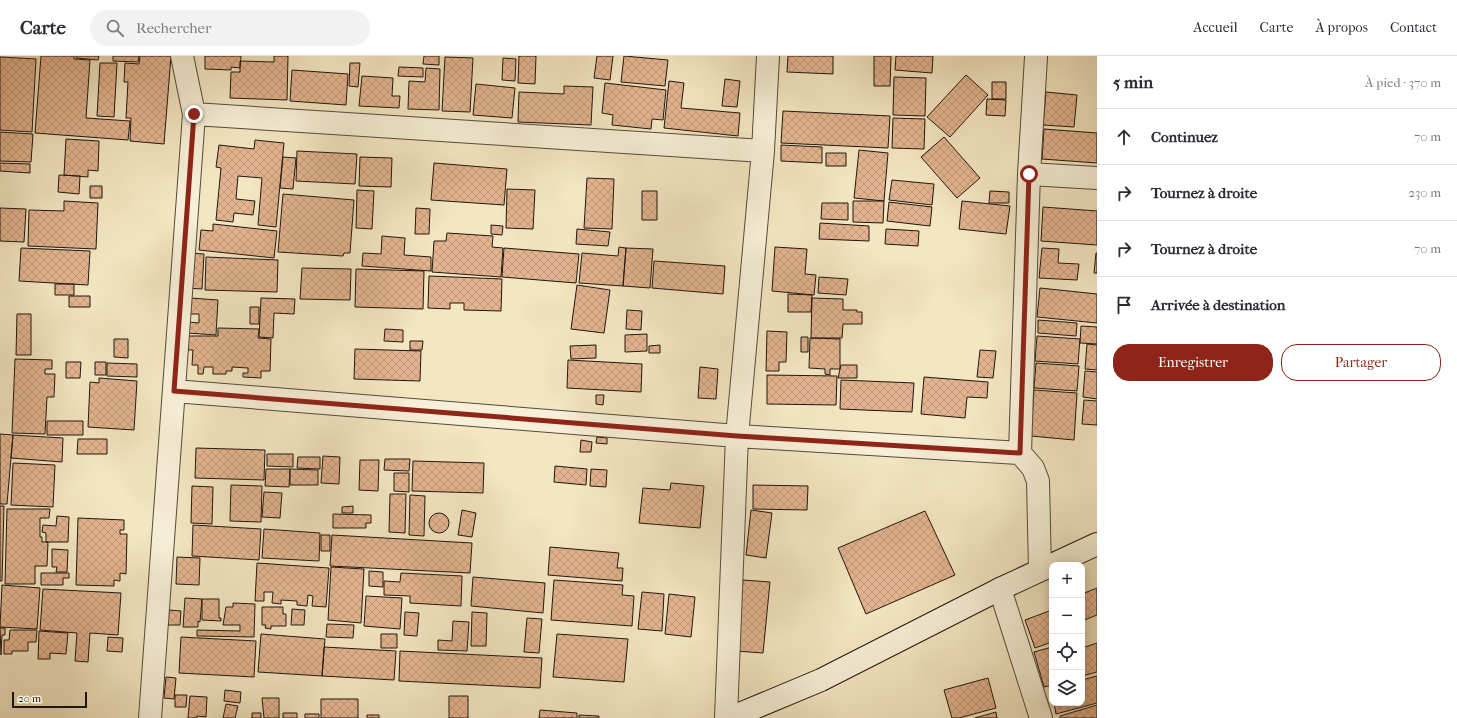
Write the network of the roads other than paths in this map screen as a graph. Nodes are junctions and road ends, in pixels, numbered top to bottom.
1 (182, 56) edge
2 (768, 56) edge
3 (1036, 57) edge
4 (194, 114) junction
5 (763, 151) junction
6 (1029, 174) junction
7 (1097, 178) edge
8 (174, 391) junction
9 (737, 436) junction
10 (1020, 453) junction
11 (1097, 544) edge
12 (1040, 570) junction
13 (1000, 590) junction
14 (150, 718) edge
15 (726, 718) edge
16 (730, 718) edge
17 (1041, 718) edge

1 - 4 street
2 - 5 street
3 - 6 street
4 - 5 street
4 - 8 street
5 - 9 street
6 - 7 street
6 - 10 street
8 - 9 street
8 - 14 street
9 - 10 street
9 - 15 street
10 - 12 street
11 - 12 street
12 - 13 street
13 - 16 street
13 - 17 street

